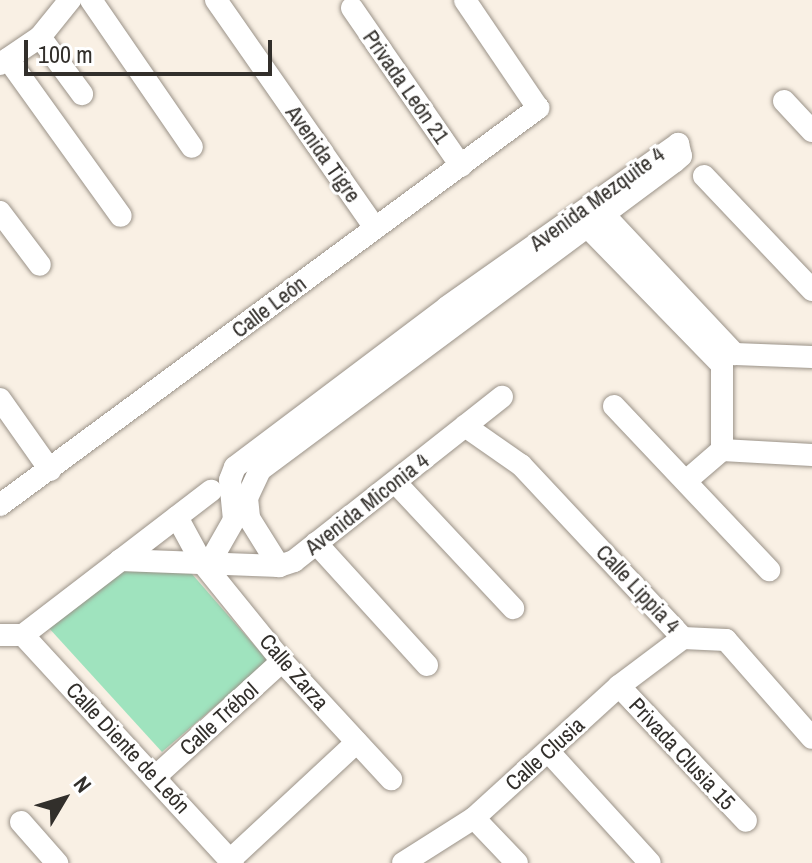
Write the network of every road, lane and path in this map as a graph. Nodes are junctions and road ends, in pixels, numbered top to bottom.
1 (70, 0) edge
2 (91, 0) edge
3 (216, 0) edge
4 (465, 0) edge
5 (352, 8) dead end
6 (40, 37) junction
7 (4, 62) edge
8 (82, 94) dead end
9 (784, 101) dead end
10 (812, 131) edge
11 (192, 147) dead end
12 (461, 166) junction
13 (704, 176) dead end
14 (0, 212) edge
15 (121, 216) dead end
16 (375, 228) junction
17 (40, 265) dead end
18 (812, 290) edge
19 (812, 357) edge
20 (729, 359) junction
21 (502, 397) dead end
22 (0, 399) edge
23 (614, 406) dead end
24 (465, 426) junction
25 (722, 450) junction
26 (812, 454) edge
27 (50, 470) junction
28 (686, 481) junction
29 (395, 482) junction
30 (211, 491) dead end
31 (240, 499) junction
32 (0, 505) edge
33 (177, 517) junction
34 (316, 543) junction
35 (120, 560) junction
36 (206, 562) junction
37 (279, 566) junction
38 (769, 570) dead end
39 (513, 608) dead end
40 (0, 635) edge
41 (23, 635) junction
42 (683, 638) junction
43 (282, 661) junction
44 (427, 665) dead end
45 (619, 686) junction
46 (812, 738) edge
47 (357, 742) junction
48 (548, 751) junction
49 (155, 777) junction
50 (391, 779) dead end
51 (474, 818) junction
52 (746, 821) dead end
53 (21, 822) dead end
54 (232, 862) edge
55 (57, 863) edge
56 (403, 863) edge
57 (517, 863) edge
58 (650, 863) edge

1 - 6 street
2 - 11 street
3 - 16 street, Avenida Tigre
4 - 12 street, Calle León
5 - 12 street, Privada León 21
6 - 7 street
6 - 8 street
7 - 15 street
9 - 10 street
12 - 16 street, Calle León
13 - 18 street
14 - 17 street
16 - 27 street, Calle León
19 - 20 street
20 - 25 street
20 - 31 street, Avenida Mezquite 4
21 - 24 street, Avenida Miconia 4
22 - 27 street
23 - 28 street
24 - 29 street, Avenida Miconia 4
24 - 42 street, Calle Lippia 4
25 - 26 street
25 - 28 street
27 - 32 street, Calle León
28 - 38 street
29 - 34 street, Avenida Miconia 4
29 - 39 street
30 - 33 street
31 - 36 street, Avenida Mezquite 4
31 - 37 street
33 - 35 street
33 - 36 street, Calle Zarza
34 - 37 street, Avenida Miconia 4
34 - 44 street
35 - 36 street, Avenida Miconia 4
35 - 41 street
36 - 37 street, Avenida Miconia 4
36 - 43 street, Calle Zarza
40 - 41 street
41 - 49 street, Calle Diente de León
42 - 45 street, Calle Clusia
42 - 46 street, Calle Lippia 4
43 - 47 street, Calle Zarza
43 - 49 street, Calle Trébol
45 - 48 street, Calle Clusia
45 - 52 street, Privada Clusia 15
47 - 50 street, Calle Zarza
47 - 54 street
48 - 51 street, Calle Clusia
48 - 58 street
49 - 54 street, Calle Diente de León
51 - 56 street, Calle Clusia
51 - 57 street
53 - 55 street

